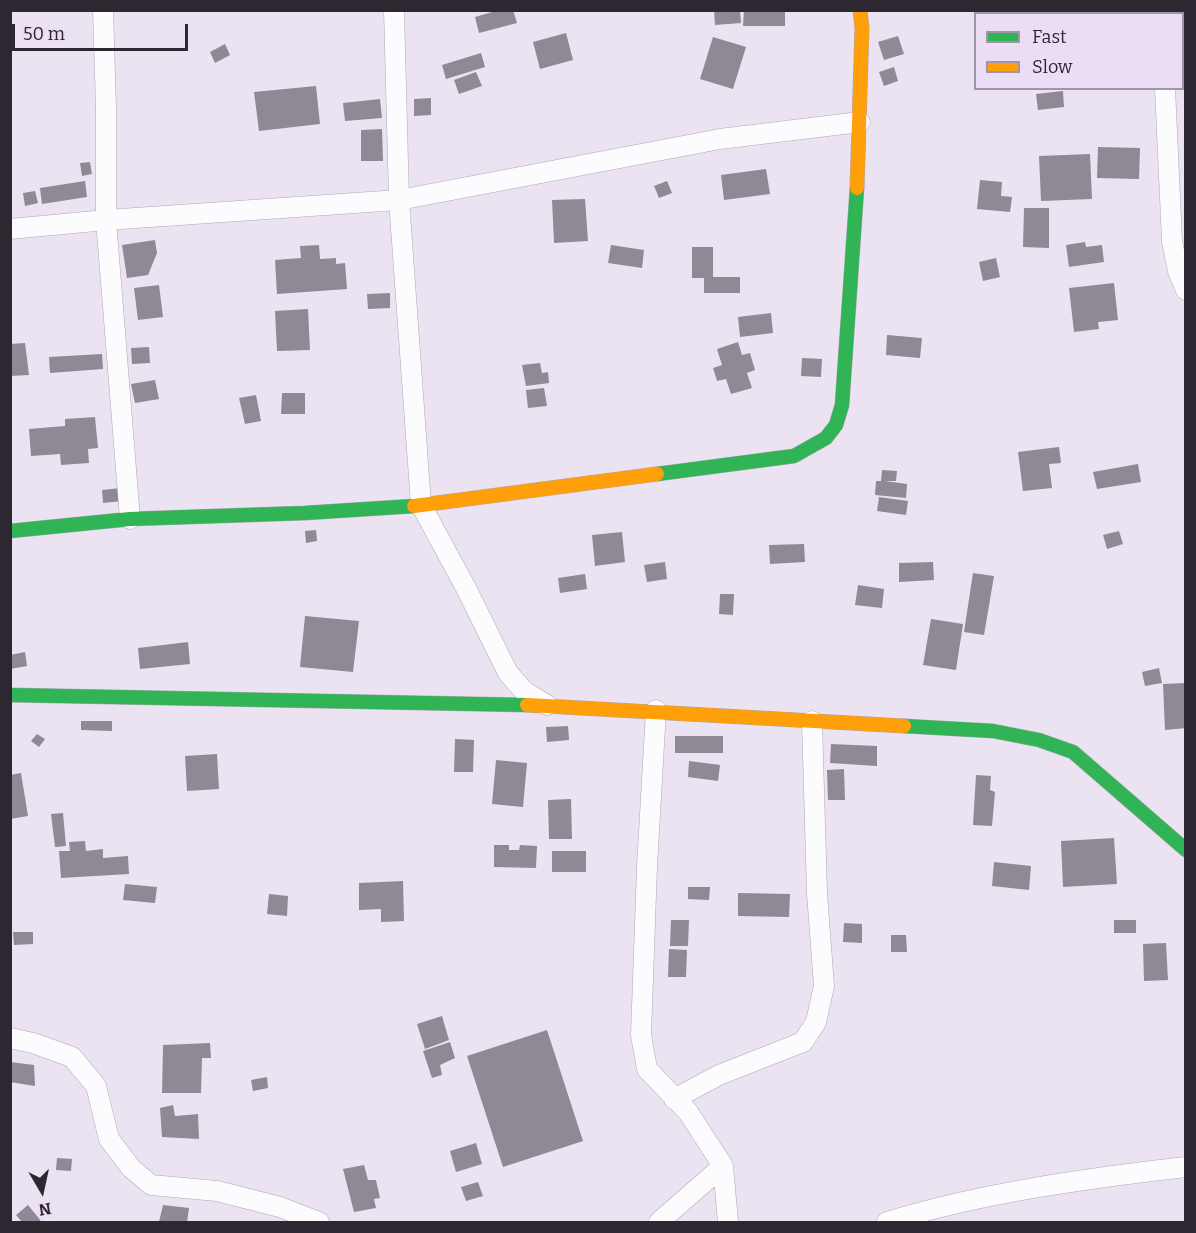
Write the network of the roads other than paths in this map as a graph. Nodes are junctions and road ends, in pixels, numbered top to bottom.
1 (103, 10) edge
2 (394, 10) edge
3 (860, 10) edge
4 (1166, 90) edge
5 (860, 122) junction
6 (399, 200) junction
7 (106, 220) junction
8 (10, 230) edge
9 (1185, 290) edge
10 (421, 505) junction
11 (130, 519) junction
12 (10, 531) edge
13 (10, 695) edge
14 (547, 705) junction
15 (656, 710) junction
16 (812, 721) junction
17 (1185, 850) edge
18 (10, 1038) edge
19 (674, 1099) junction
20 (723, 1166) junction
21 (1185, 1167) edge
22 (319, 1222) edge
23 (659, 1222) edge
24 (728, 1222) edge
25 (887, 1222) edge

1 - 7 street
2 - 6 street
3 - 5 street
4 - 9 street
5 - 6 street
5 - 10 street
6 - 7 street
6 - 10 street
7 - 8 street
7 - 11 street
10 - 11 street
10 - 14 street
11 - 12 street
13 - 14 street
14 - 15 street
15 - 16 street
15 - 19 street
16 - 17 street
16 - 19 street
18 - 22 street
19 - 20 street
20 - 23 street
20 - 24 street
21 - 25 street

